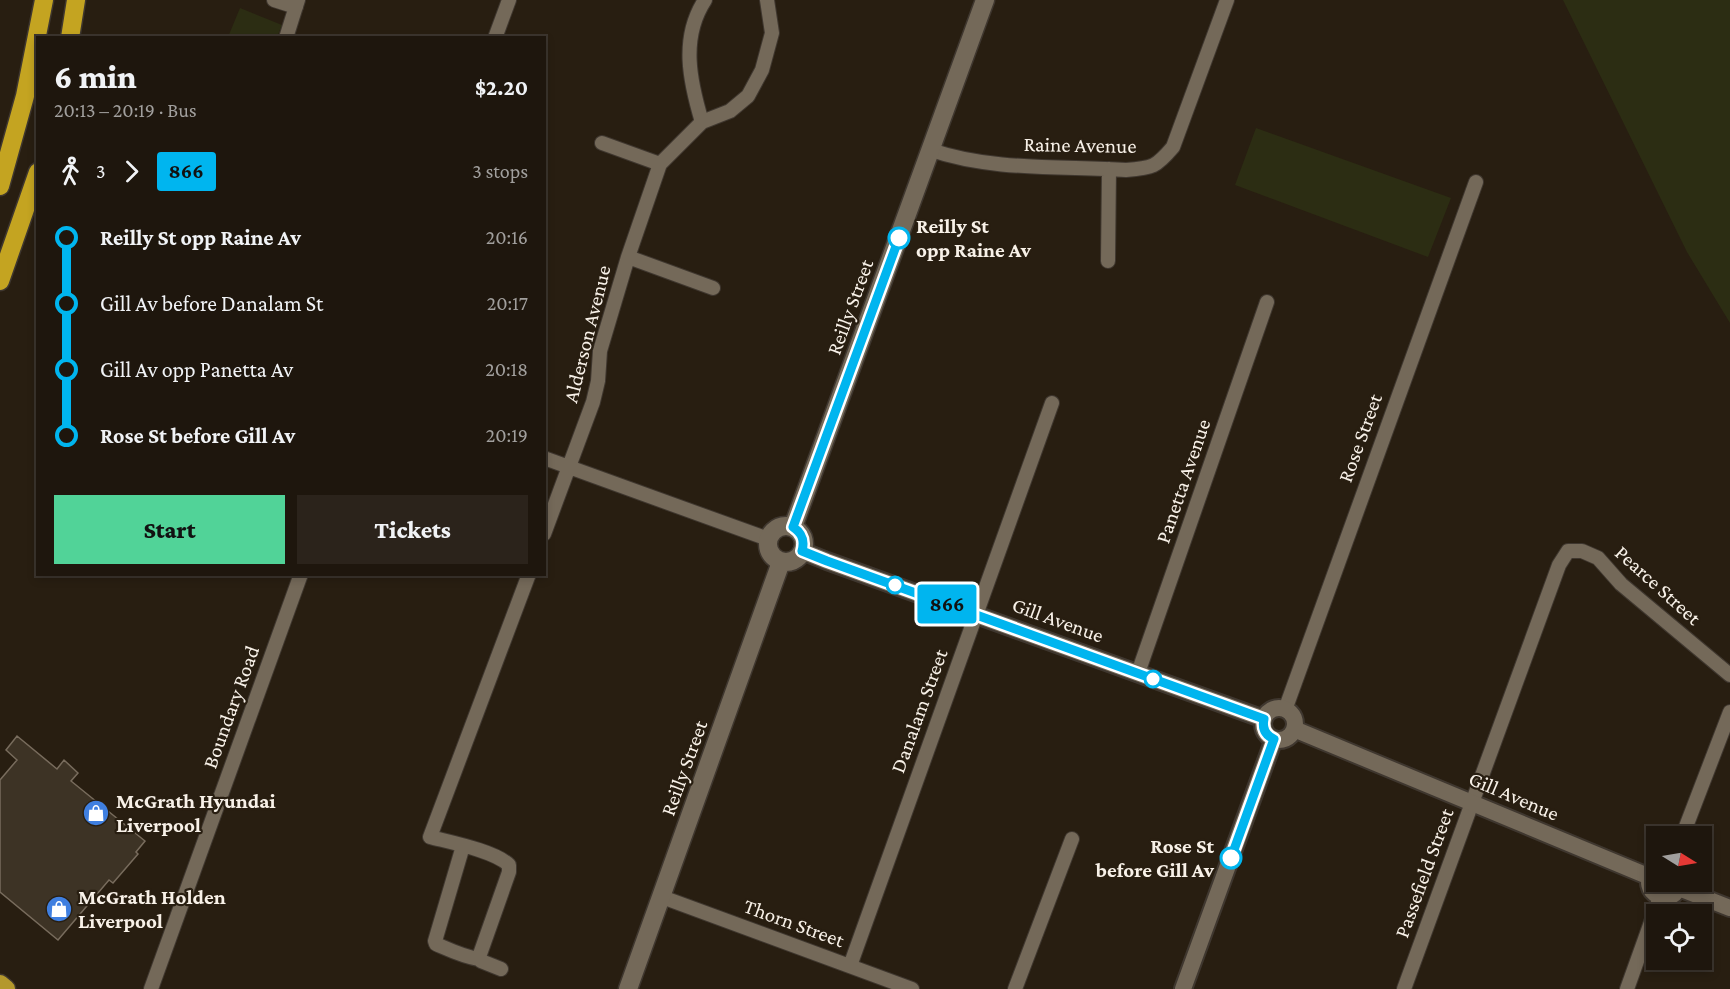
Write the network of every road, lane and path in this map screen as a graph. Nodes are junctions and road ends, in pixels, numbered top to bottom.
1 (44, 0) edge
2 (76, 0) edge
3 (274, 0) edge
4 (509, 0) edge
5 (705, 0) edge
6 (767, 0) edge
7 (986, 0) edge
8 (1227, 0) edge
9 (297, 4) edge
10 (37, 36) edge
11 (70, 36) edge
12 (288, 36) edge
13 (496, 36) edge
14 (36, 40) edge
15 (702, 122) junction
16 (602, 143) dead end
17 (931, 150) junction
18 (660, 164) junction
19 (1110, 169) junction
20 (36, 178) edge
21 (1476, 182) dead end
22 (0, 186) edge
23 (628, 257) junction
24 (1108, 261) dead end
25 (0, 281) edge
26 (713, 288) dead end
27 (1267, 302) dead end
28 (1052, 403) dead end
29 (546, 459) edge
30 (570, 467) junction
31 (793, 527) junction
32 (546, 529) edge
33 (768, 539) junction
34 (802, 551) junction
35 (781, 562) junction
36 (300, 576) edge
37 (528, 576) edge
38 (1546, 603) joint
39 (976, 614) junction
40 (1138, 673) junction
41 (1730, 675) edge
42 (1285, 710) junction
43 (1730, 712) edge
44 (1264, 719) junction
45 (1294, 729) junction
46 (1274, 739) junction
47 (1473, 803) junction
48 (1686, 826) edge
49 (1072, 839) dead end
50 (463, 846) junction
51 (1646, 871) edge
52 (1653, 892) edge
53 (1675, 892) edge
54 (1694, 892) edge
55 (662, 897) junction
56 (1660, 897) junction
57 (1730, 909) edge
58 (479, 959) junction
59 (850, 966) junction
60 (501, 969) dead end
61 (0, 984) edge
62 (907, 988) edge
63 (6, 989) edge
64 (151, 989) edge
65 (628, 989) edge
66 (1015, 989) edge
67 (1183, 989) edge
68 (1404, 989) edge
69 (1627, 989) edge

1 - 10 highway
2 - 11 highway
3 - 9 street
4 - 13 street
5 - 15 street
6 - 15 street, Alderson Avenue
7 - 17 main road, Reilly Street
8 - 19 street, Raine Avenue
9 - 12 street
14 - 22 highway
15 - 18 street, Alderson Avenue
16 - 18 street
17 - 19 street, Raine Avenue
17 - 31 main road, Reilly Street
18 - 23 street, Alderson Avenue
19 - 24 street
20 - 25 highway
21 - 42 street, Rose Street
23 - 26 street
23 - 30 street, Alderson Avenue
27 - 40 street, Panetta Avenue
28 - 39 street, Danalam Street
29 - 30 street
30 - 32 street, Alderson Avenue
30 - 33 street
31 - 33 main road
31 - 34 main road
33 - 35 main road
34 - 35 main road
34 - 39 street, Gill Avenue
35 - 55 main road, Reilly Street
36 - 64 street, Boundary Road
37 - 50 street
38 - 41 street, Pearce Street
38 - 47 street, Passefield Street
39 - 40 street, Gill Avenue
39 - 59 street, Danalam Street
40 - 44 street, Gill Avenue
42 - 44 street
42 - 45 street
43 - 48 street
44 - 46 street
45 - 46 street
45 - 47 street, Gill Avenue
46 - 67 street
47 - 51 street, Gill Avenue
47 - 68 street, Passefield Street
49 - 66 street
50 - 58 street
50 - 58 street
52 - 56 street
53 - 56 street
54 - 57 street
55 - 59 street, Thorn Street
55 - 65 main road, Reilly Street
56 - 69 street
58 - 60 street
59 - 62 street, Thorn Street
61 - 63 highway

